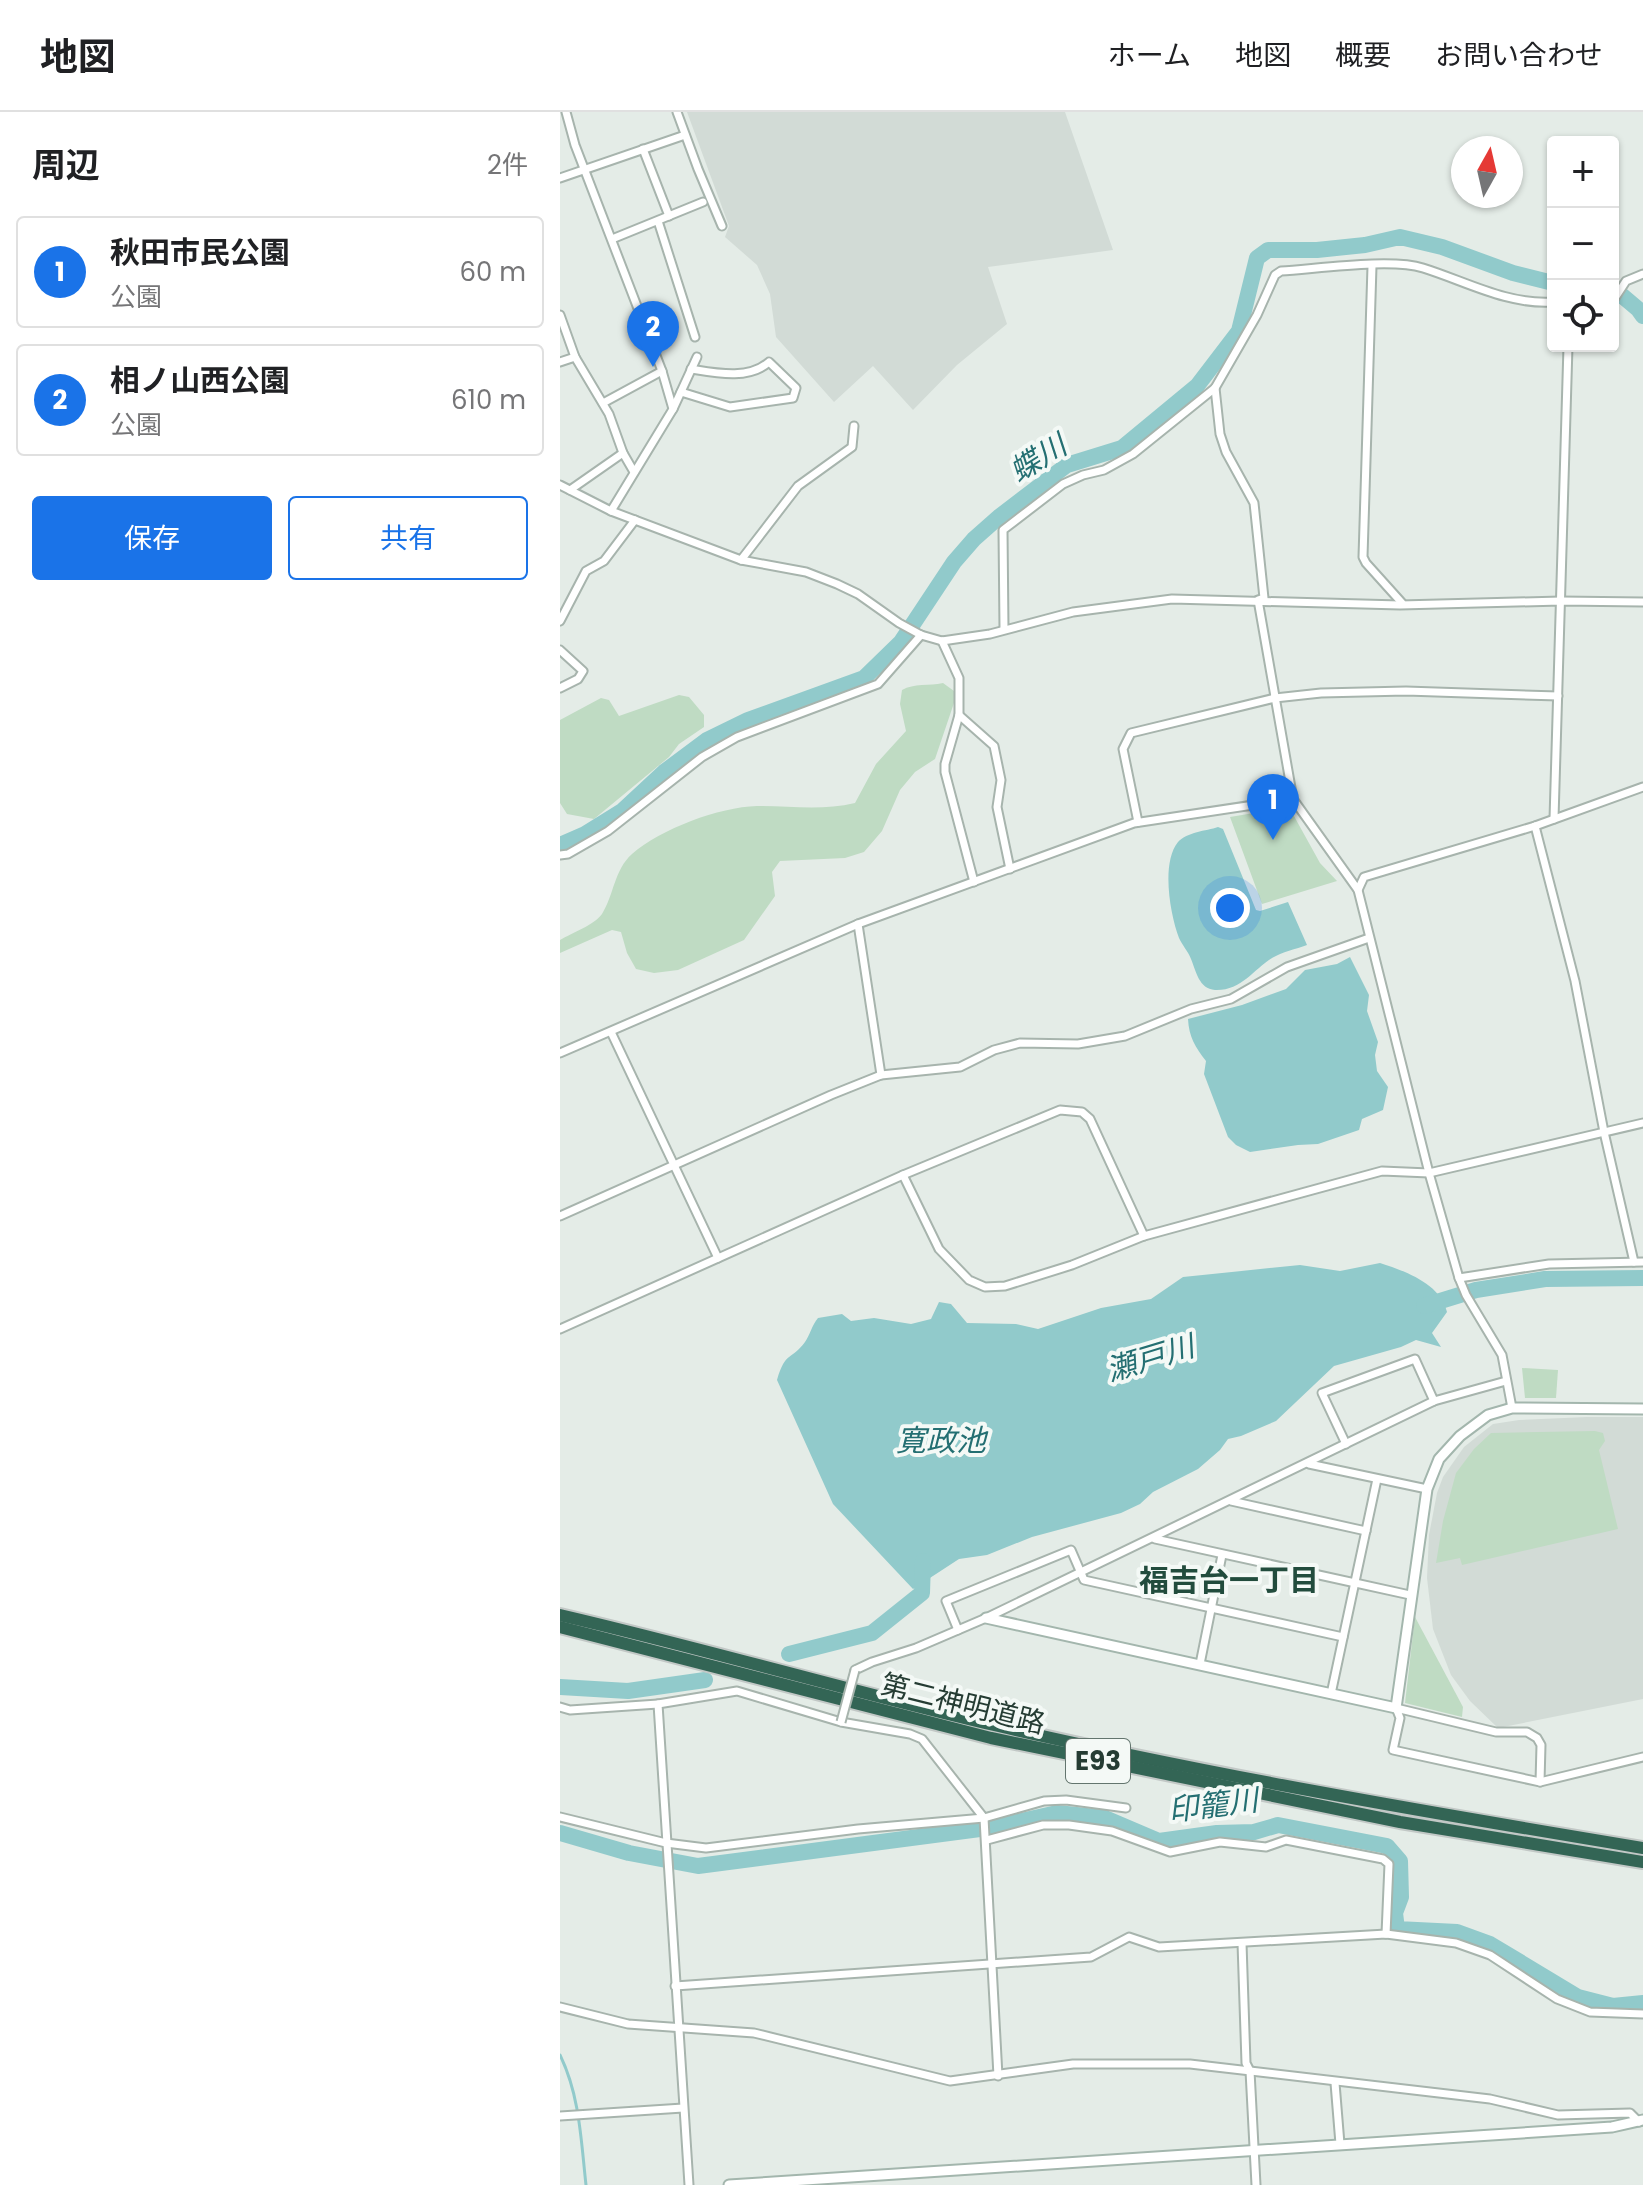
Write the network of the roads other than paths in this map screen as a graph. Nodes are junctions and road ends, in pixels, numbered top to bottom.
1 (568, 112) edge
2 (677, 112) edge
3 (685, 135) junction
4 (643, 149) junction
5 (585, 170) junction
6 (560, 178) edge
7 (703, 202) dead end
8 (669, 216) junction
9 (658, 221) junction
10 (722, 226) dead end
11 (612, 239) junction
12 (1372, 266) junction
13 (1643, 274) edge
14 (1619, 293) edge
15 (1547, 302) edge
16 (560, 315) edge
17 (695, 337) dead end
18 (1568, 352) edge
19 (575, 357) junction
20 (697, 357) dead end
21 (560, 362) edge
22 (691, 369) junction
23 (662, 371) junction
24 (1215, 388) junction
25 (681, 392) junction
26 (603, 403) junction
27 (673, 409) junction
28 (854, 426) dead end
29 (623, 453) junction
30 (634, 472) junction
31 (560, 485) edge
32 (570, 490) junction
33 (611, 511) junction
34 (635, 520) junction
35 (741, 560) junction
36 (1258, 600) junction
37 (1561, 601) junction
38 (1643, 602) edge
39 (1402, 603) junction
40 (560, 620) edge
41 (1004, 629) junction
42 (921, 635) junction
43 (942, 641) junction
44 (560, 650) edge
45 (560, 688) edge
46 (1558, 696) junction
47 (1275, 698) junction
48 (959, 715) junction
49 (1643, 787) edge
50 (1293, 799) junction
51 (1554, 819) junction
52 (1138, 822) junction
53 (1535, 826) junction
54 (560, 855) edge
55 (1010, 869) junction
56 (974, 882) junction
57 (1358, 890) junction
58 (858, 924) junction
59 (1369, 938) junction
60 (611, 1032) junction
61 (560, 1053) edge
62 (881, 1075) junction
63 (1643, 1123) edge
64 (1604, 1132) junction
65 (675, 1165) junction
66 (1429, 1173) junction
67 (903, 1175) junction
68 (560, 1216) edge
69 (1144, 1236) junction
70 (718, 1258) junction
71 (1639, 1262) edge
72 (1459, 1278) junction
73 (560, 1329) edge
74 (1506, 1381) junction
75 (1434, 1401) junction
76 (1512, 1408) junction
77 (1643, 1409) edge
78 (1346, 1444) junction
79 (1309, 1464) junction
80 (1377, 1479) junction
81 (1427, 1489) junction
82 (1231, 1501) junction
83 (1366, 1531) junction
84 (1154, 1539) junction
85 (1222, 1555) junction
86 (1082, 1573) junction
87 (1354, 1585) junction
88 (1410, 1595) junction
89 (1212, 1608) junction
90 (560, 1615) edge
91 (986, 1618) junction
92 (560, 1627) edge
93 (958, 1630) junction
94 (1343, 1637) junction
95 (1200, 1664) junction
96 (1331, 1694) junction
97 (658, 1704) junction
98 (560, 1707) edge
99 (1396, 1708) junction
100 (841, 1722) junction
101 (1643, 1757) edge
102 (1540, 1782) junction
103 (1126, 1808) dead end
104 (560, 1817) edge
105 (984, 1818) junction
106 (987, 1840) junction
107 (666, 1843) junction
108 (1643, 1848) edge
109 (1643, 1862) edge
110 (1386, 1934) junction
111 (1242, 1943) junction
112 (994, 1964) junction
113 (675, 1986) junction
114 (560, 2007) edge
115 (1643, 2014) edge
116 (678, 2028) junction
117 (1250, 2071) junction
118 (998, 2076) junction
119 (1335, 2083) junction
120 (683, 2108) junction
121 (560, 2116) edge
122 (1641, 2121) edge
123 (1340, 2144) junction
124 (1253, 2151) junction
125 (689, 2185) edge
126 (729, 2185) edge
127 (1256, 2185) edge

1 - 5 street
2 - 3 street
3 - 4 street
3 - 10 street
4 - 5 street
4 - 8 street
5 - 6 street
5 - 11 street
7 - 8 street
8 - 9 street
9 - 11 street
9 - 17 street
11 - 23 street
12 - 15 street
12 - 24 street
12 - 39 street
13 - 14 street
16 - 19 street
18 - 37 street
19 - 21 street
19 - 26 street
20 - 22 street
22 - 25 street
22 - 25 street
23 - 26 street
23 - 27 street
24 - 36 street
24 - 41 street
25 - 27 street
26 - 29 street
27 - 30 street
28 - 35 street
29 - 30 street
29 - 32 street
30 - 33 street
31 - 32 street
32 - 33 street
33 - 34 street
34 - 35 street
34 - 40 street
35 - 42 street
36 - 39 street
36 - 41 street
36 - 47 street
37 - 38 street
37 - 39 street
37 - 46 street
41 - 43 street
42 - 43 street
42 - 54 street
43 - 48 street
44 - 45 street
46 - 47 street
46 - 51 street
47 - 50 street
47 - 52 street
48 - 55 street
48 - 56 street
49 - 51 street
50 - 52 street
50 - 57 street
51 - 53 street
52 - 55 street
53 - 57 street
53 - 64 street
55 - 56 street
56 - 58 street
57 - 59 street
58 - 60 street
58 - 62 street
59 - 62 street
59 - 66 street
60 - 61 street
60 - 65 street
62 - 65 street
63 - 64 street
64 - 66 street
64 - 71 street
65 - 68 street
65 - 70 street
66 - 69 street
66 - 72 street
67 - 69 street
67 - 69 street
67 - 70 street
70 - 73 street
71 - 72 street
72 - 74 street
74 - 75 street
74 - 76 street
75 - 78 street
75 - 78 street
76 - 77 street
76 - 81 street
78 - 79 street
79 - 80 street
79 - 82 street
80 - 81 street
80 - 83 street
81 - 88 street
82 - 83 street
82 - 84 street
83 - 87 street
84 - 85 street
84 - 86 street
85 - 87 street
85 - 89 street
86 - 89 street
86 - 91 street
86 - 93 street
87 - 88 street
87 - 94 street
88 - 99 street
89 - 94 street
89 - 95 street
90 - 108 highway, 第二神明道路 / E93
91 - 93 street
91 - 95 street
92 - 109 highway, 第二神明道路 / E93
93 - 100 street, bridge
94 - 96 street
95 - 96 street
96 - 99 street
97 - 98 street
97 - 100 street
97 - 107 street
99 - 102 street
99 - 102 street
100 - 105 street
101 - 102 street
103 - 105 street
104 - 107 street
105 - 106 street
105 - 107 street
106 - 110 street
106 - 112 street
107 - 113 street
110 - 111 street
110 - 115 street
111 - 112 street
111 - 117 street
112 - 113 street
112 - 118 street
113 - 116 street
114 - 116 street
116 - 118 street
116 - 120 street
117 - 118 street
117 - 119 street
117 - 124 street
119 - 122 street
119 - 123 street
120 - 121 street
120 - 125 street
122 - 123 street
123 - 124 street
124 - 126 street
124 - 127 street

